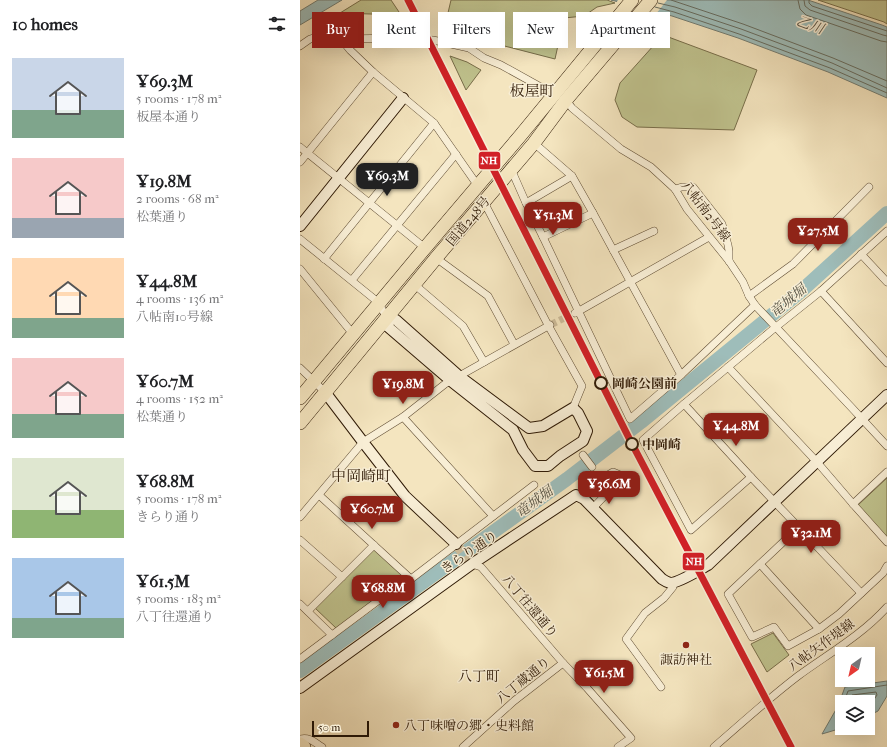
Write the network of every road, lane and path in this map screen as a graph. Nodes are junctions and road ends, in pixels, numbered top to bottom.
1 (632, 0) edge
2 (652, 0) edge
3 (312, 38) edge
4 (364, 39) edge
5 (300, 46) edge
6 (348, 48) edge
7 (373, 72) junction
8 (555, 92) junction
9 (403, 98) junction
10 (566, 100) junction
11 (434, 123) junction
12 (534, 143) junction
13 (300, 147) edge
14 (308, 153) junction
15 (456, 154) junction
16 (300, 162) edge
17 (511, 169) junction
18 (572, 176) junction
19 (339, 178) junction
20 (478, 186) junction
21 (869, 187) dead end
22 (675, 189) junction
23 (484, 202) junction
24 (370, 203) junction
25 (526, 203) junction
26 (594, 213) junction
27 (397, 225) junction
28 (300, 226) edge
29 (654, 230) dead end
30 (887, 231) edge
31 (543, 236) junction
32 (709, 236) junction
33 (300, 239) edge
34 (425, 248) junction
35 (613, 250) junction
36 (861, 254) junction
37 (436, 258) junction
38 (324, 259) junction
39 (729, 261) junction
40 (300, 269) edge
41 (352, 280) junction
42 (630, 282) junction
43 (887, 282) edge
44 (414, 285) junction
45 (821, 291) junction
46 (749, 296) junction
47 (379, 304) junction
48 (757, 307) junction
49 (577, 312) junction
50 (387, 318) junction
51 (549, 325) junction
52 (774, 325) junction
53 (353, 334) junction
54 (514, 344) junction
55 (484, 362) junction
56 (887, 363) edge
57 (728, 367) junction
58 (300, 368) edge
59 (681, 375) junction
60 (455, 378) junction
61 (314, 382) junction
62 (325, 392) junction
63 (887, 395) edge
64 (300, 398) edge
65 (684, 404) junction
66 (573, 408) junction
67 (403, 417) junction
68 (862, 419) junction
69 (300, 423) edge
70 (363, 442) junction
71 (887, 446) edge
72 (583, 455) dead end
73 (817, 462) junction
74 (592, 467) dead end
75 (887, 472) edge
76 (751, 477) junction
77 (534, 486) dead end
78 (611, 489) dead end
79 (319, 495) junction
80 (775, 502) junction
81 (852, 504) junction
82 (593, 508) junction
83 (493, 516) junction
84 (300, 517) edge
85 (798, 528) junction
86 (300, 540) edge
87 (887, 542) edge
88 (456, 544) junction
89 (374, 545) junction
90 (472, 564) junction
91 (760, 564) junction
92 (887, 566) edge
93 (342, 577) junction
94 (411, 579) junction
95 (672, 583) junction
96 (861, 593) junction
97 (300, 604) edge
98 (887, 607) edge
99 (308, 611) junction
100 (819, 629) junction
101 (332, 635) junction
102 (300, 659) edge
103 (563, 663) junction
104 (300, 688) edge
105 (661, 688) dead end
106 (300, 739) edge
107 (300, 744) edge
108 (304, 747) edge
109 (322, 747) edge
110 (464, 747) edge
111 (618, 747) edge
112 (714, 747) edge

1 - 8 highway, 国道248号
2 - 10 highway, 国道248号
3 - 5 street
4 - 8 street
6 - 7 street
7 - 9 street
7 - 14 street
8 - 20 highway, 国道248号
9 - 11 street
9 - 19 street
10 - 12 highway, 国道248号
10 - 22 street, 八帖南2号線
11 - 15 street
11 - 24 street
12 - 17 highway, 国道248号
12 - 18 street
13 - 14 street
14 - 16 street
14 - 19 street
15 - 20 street
15 - 27 street
17 - 23 highway, 国道248号
17 - 25 street
18 - 25 street
18 - 26 street
19 - 24 street
19 - 28 street
20 - 34 highway, 国道248号
21 - 46 street
22 - 32 street, 八帖南2号線
22 - 39 street
23 - 37 highway, 国道248号
23 - 51 street
24 - 27 street
24 - 38 street
25 - 31 street
26 - 31 street
26 - 35 street
27 - 34 street
27 - 41 street
29 - 35 street
30 - 36 street
31 - 49 street
32 - 39 street, 八帖南2号線
32 - 42 street
33 - 38 street
34 - 47 highway, 国道248号
35 - 42 street
36 - 43 street
36 - 45 street
37 - 44 highway, 国道248号
37 - 54 street
38 - 41 street
39 - 46 street, 八帖南2号線
40 - 53 street
41 - 47 street
42 - 49 street
42 - 59 street
44 - 50 highway, 国道248号
44 - 55 street
45 - 52 street
45 - 56 street
46 - 48 street, 八帖南2号線
47 - 50 street
47 - 53 highway, 国道248号
48 - 52 street, 八帖南2号線
48 - 59 street
49 - 59 street
50 - 60 street
50 - 62 highway, 国道248号
51 - 54 street
51 - 66 street
52 - 57 street
52 - 68 street, 八帖南2号線
53 - 61 highway, 国道248号
54 - 55 street
55 - 60 street
57 - 65 street
57 - 73 street
58 - 61 street
60 - 66 street
60 - 66 street
60 - 67 street
61 - 62 street
61 - 64 highway, 国道248号
62 - 69 highway, 国道248号
62 - 70 street
63 - 68 street
65 - 76 street
65 - 76 street
67 - 70 street
67 - 83 street
68 - 71 street, 八帖南2号線
68 - 73 street
70 - 79 street
70 - 88 street
72 - 74 street
73 - 80 street
73 - 81 street
75 - 81 street
76 - 80 street
77 - 83 street
78 - 82 street
79 - 84 street
79 - 89 street
80 - 85 street
80 - 95 street
81 - 87 street
82 - 90 street, きらり通り
82 - 95 street
83 - 88 street
85 - 91 street
85 - 96 street
86 - 93 street
88 - 94 street
89 - 93 street
89 - 94 street
90 - 103 street, 八丁往還通り
90 - 104 street, きらり通り
91 - 100 street
91 - 100 street
92 - 96 street
93 - 99 street
94 - 101 street
95 - 105 street
96 - 100 street
97 - 99 street
98 - 112 street, 八帖矢作堤線
99 - 101 street
101 - 102 street
103 - 110 street, 八丁蔵通り
103 - 111 street, 八丁往還通り
106 - 109 street
107 - 108 highway

